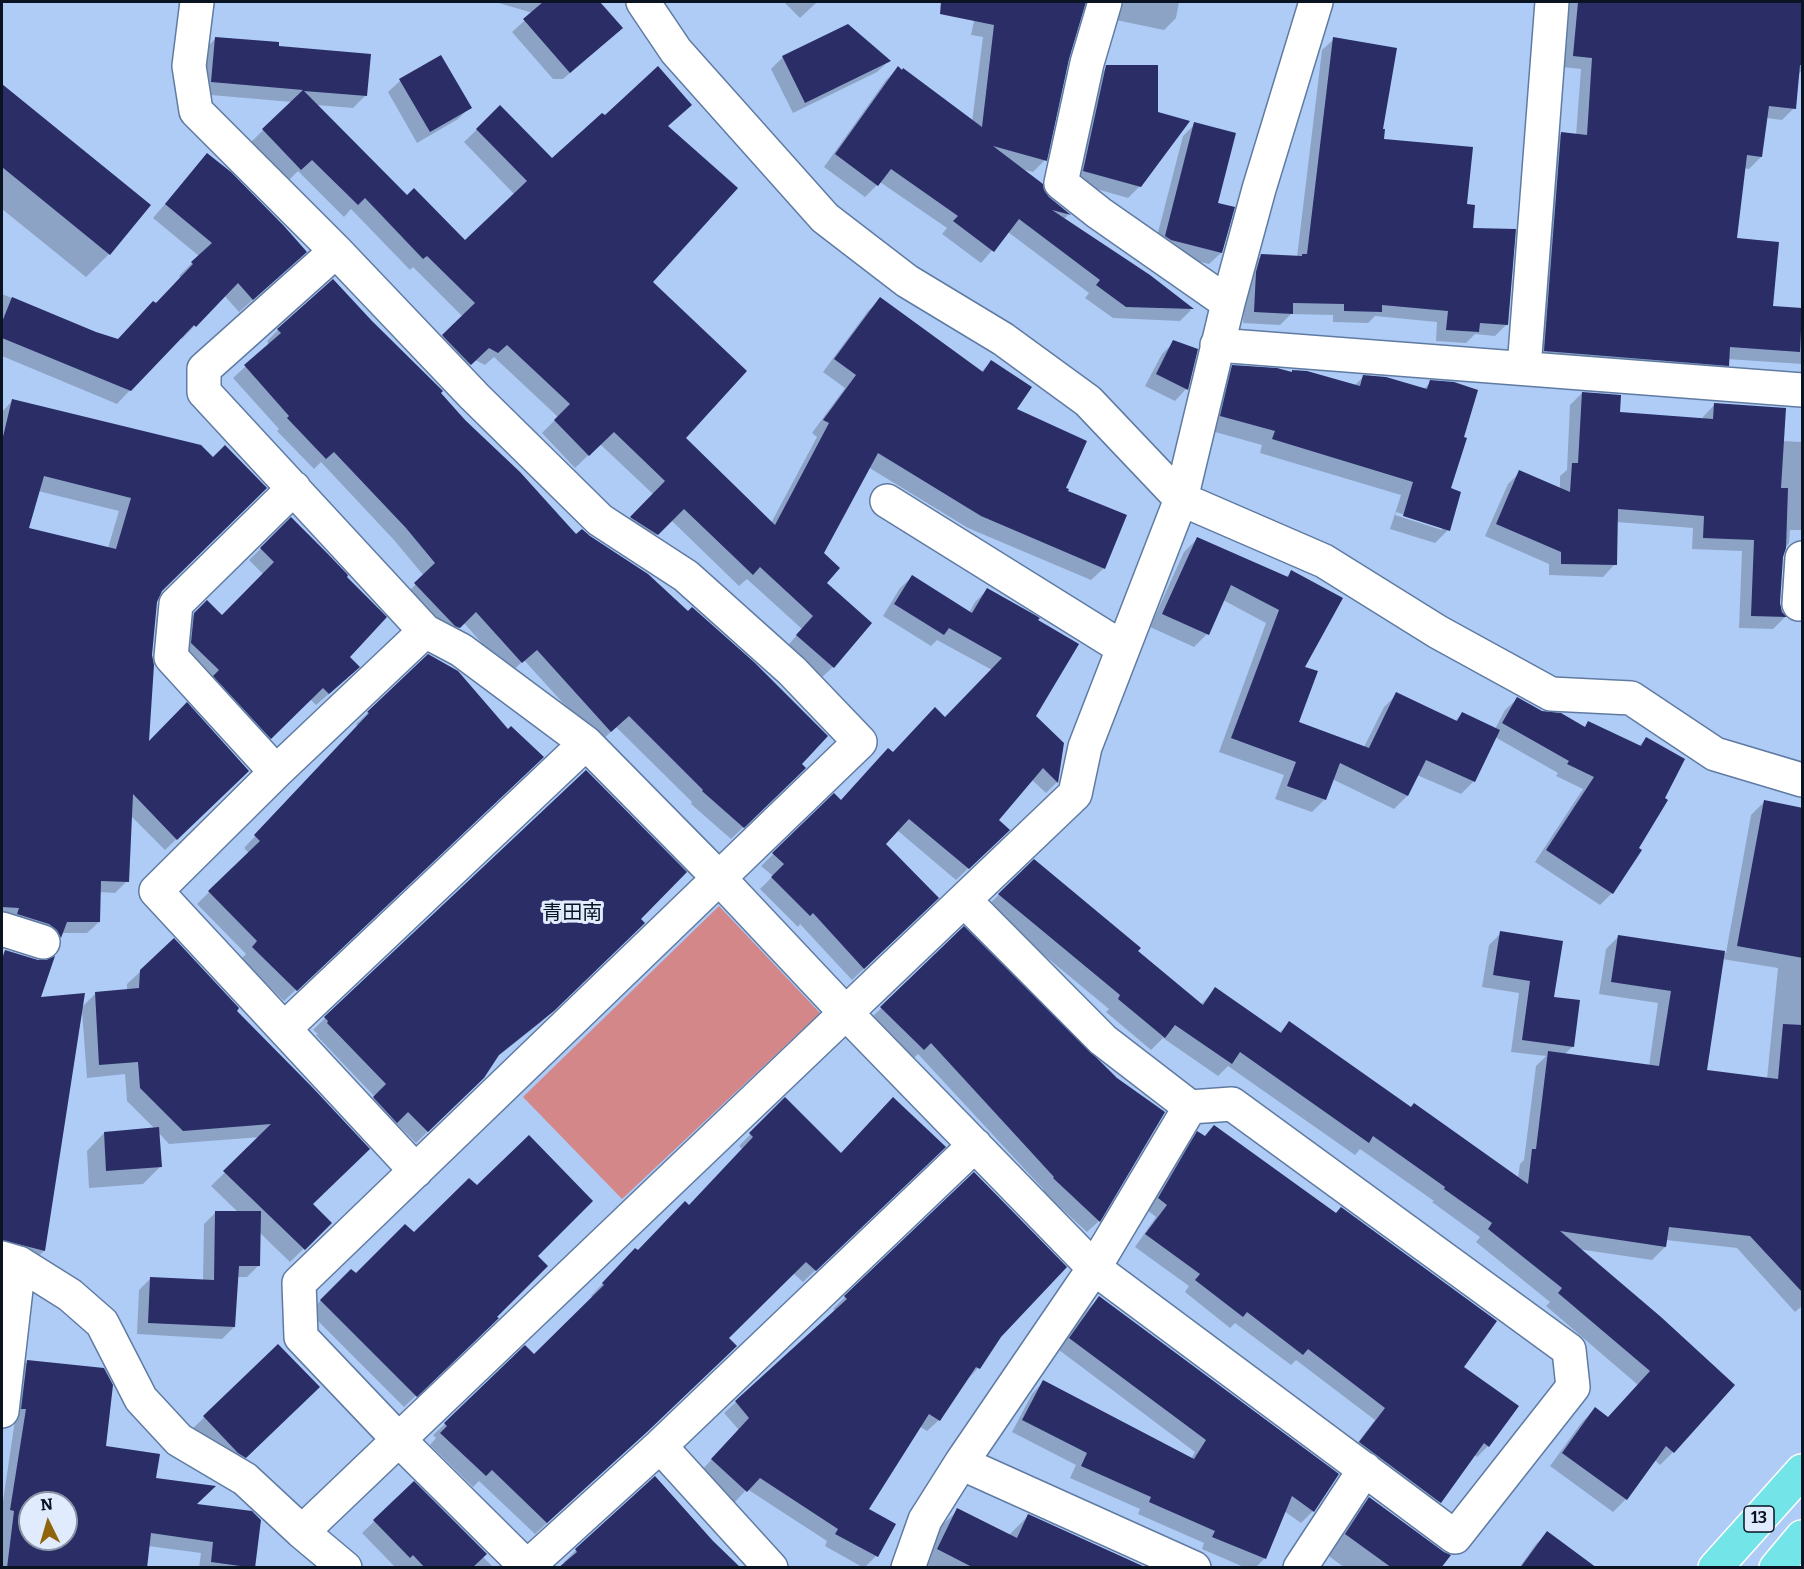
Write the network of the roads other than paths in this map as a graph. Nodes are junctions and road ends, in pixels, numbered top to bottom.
1 (197, 2) edge
2 (643, 2) edge
3 (1105, 2) edge
4 (1316, 2) edge
5 (1552, 2) edge
6 (336, 251) junction
7 (1228, 303) junction
8 (1217, 345) junction
9 (1524, 368) junction
10 (1803, 390) edge
11 (294, 488) junction
12 (1181, 499) junction
13 (887, 501) dead end
14 (1803, 558) edge
15 (1799, 604) dead end
16 (425, 631) junction
17 (1123, 648) junction
18 (586, 743) junction
19 (276, 772) junction
20 (1803, 780) edge
21 (720, 879) junction
22 (964, 900) junction
23 (2, 929) edge
24 (44, 942) dead end
25 (846, 1013) junction
26 (285, 1028) junction
27 (1190, 1107) junction
28 (975, 1145) junction
29 (416, 1172) junction
30 (10, 1260) edge
31 (1094, 1268) junction
32 (2, 1411) edge
33 (399, 1440) junction
34 (660, 1446) junction
35 (961, 1463) junction
36 (1365, 1469) junction
37 (1803, 1471) edge
38 (302, 1532) junction
39 (1803, 1538) edge
40 (527, 1567) edge
41 (345, 1568) edge
42 (771, 1568) edge
43 (908, 1568) edge
44 (1194, 1568) edge
45 (1300, 1568) edge
46 (1715, 1568) edge
47 (1776, 1568) edge

1 - 6 street
2 - 12 street
3 - 7 street
4 - 7 street
5 - 9 street
6 - 11 street
6 - 21 street
7 - 8 street
8 - 9 street
8 - 12 street
9 - 10 street
11 - 16 street
11 - 19 street
12 - 17 street
12 - 20 street
13 - 17 street
14 - 15 street
16 - 18 street
16 - 19 street
17 - 22 street
18 - 21 street
18 - 26 street
19 - 26 street
21 - 25 street
21 - 29 street
22 - 25 street
22 - 27 street
23 - 24 street
25 - 28 street
25 - 33 street
26 - 29 street
27 - 31 street
27 - 36 street
28 - 31 street
28 - 34 street
29 - 33 street
30 - 32 street
30 - 38 street
31 - 35 street
31 - 36 street
33 - 38 street
33 - 40 street
34 - 40 street
34 - 42 street
35 - 43 street
35 - 44 street
36 - 45 street
37 - 46 highway, 13
38 - 41 street
39 - 47 highway, 13

